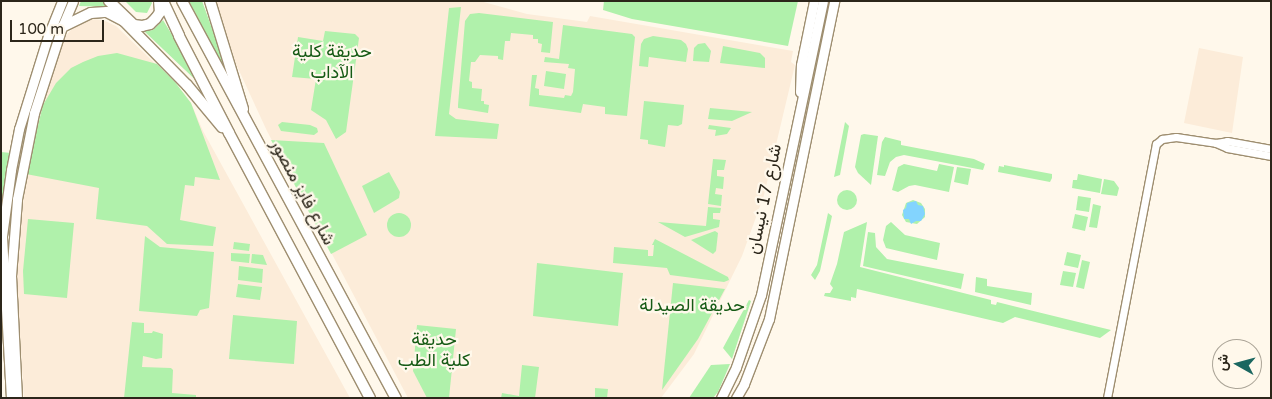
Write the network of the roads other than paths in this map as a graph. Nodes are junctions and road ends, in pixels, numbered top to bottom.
1 (62, 1) edge
2 (74, 1) edge
3 (109, 1) edge
4 (161, 1) edge
5 (182, 1) edge
6 (210, 1) edge
7 (814, 1) edge
8 (823, 1) edge
9 (834, 1) edge
10 (839, 1) edge
11 (62, 27) junction
12 (820, 71) junction
13 (801, 102) junction
14 (245, 119) junction
15 (229, 133) junction
16 (1216, 143) junction
17 (1271, 149) edge
18 (1271, 156) edge
19 (11, 398) edge
20 (17, 398) edge
21 (370, 398) edge
22 (396, 398) edge
23 (721, 398) edge
24 (736, 398) edge
25 (1107, 398) edge

1 - 19 main road
2 - 11 main road
3 - 4 highway
4 - 15 highway
5 - 14 highway, شارع فايز منصور
6 - 14 highway
7 - 13 main road
8 - 13 main road, شارع 17 نيسان
9 - 12 main road, شارع 17 نيسان
10 - 12 main road
11 - 15 highway
11 - 20 main road
12 - 24 main road, شارع 17 نيسان
13 - 23 main road, شارع 17 نيسان
14 - 22 highway, شارع فايز منصور
15 - 21 highway
16 - 17 street
16 - 18 street
16 - 25 street

